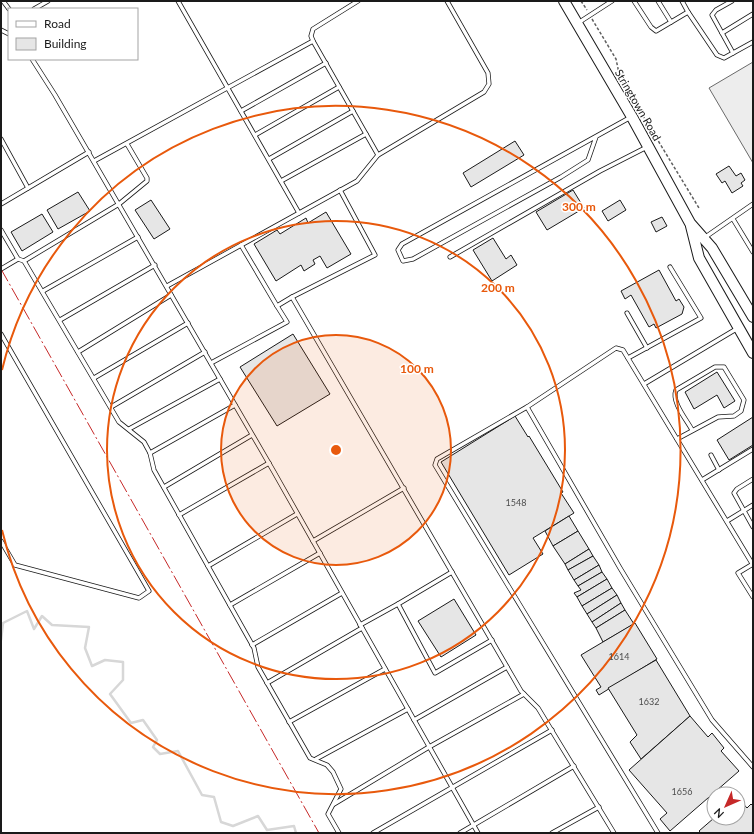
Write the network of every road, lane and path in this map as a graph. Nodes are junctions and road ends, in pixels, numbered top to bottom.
1 (48, 1) edge
2 (178, 1) edge
3 (358, 1) edge
4 (447, 1) edge
5 (564, 1) edge
6 (581, 1) edge
7 (612, 1) edge
8 (634, 1) edge
9 (658, 1) edge
10 (682, 1) edge
11 (732, 1) edge
12 (36, 8) edge
13 (688, 12) junction
14 (753, 14) edge
15 (590, 15) junction
16 (671, 22) junction
17 (577, 24) junction
18 (722, 33) junction
19 (313, 41) junction
20 (753, 42) edge
21 (733, 53) junction
22 (33, 60) edge
23 (326, 63) junction
24 (339, 87) junction
25 (228, 88) junction
26 (241, 111) junction
27 (353, 111) junction
28 (632, 117) junction
29 (366, 134) junction
30 (255, 135) junction
31 (596, 138) junction
32 (1, 139) edge
33 (127, 144) junction
34 (648, 146) junction
35 (89, 152) junction
36 (378, 155) junction
37 (269, 159) junction
38 (94, 162) junction
39 (281, 181) junction
40 (28, 188) junction
41 (340, 190) junction
42 (1, 204) edge
43 (119, 204) junction
44 (753, 204) edge
45 (699, 208) dead end
46 (299, 213) junction
47 (733, 219) junction
48 (690, 223) junction
49 (1, 230) edge
50 (138, 236) junction
51 (704, 238) junction
52 (241, 245) junction
53 (753, 252) edge
54 (450, 257) dead end
55 (18, 259) junction
56 (24, 261) junction
57 (154, 265) junction
58 (670, 267) dead end
59 (1, 269) edge
60 (167, 286) junction
61 (42, 291) junction
62 (172, 295) junction
63 (292, 297) junction
64 (277, 306) junction
65 (627, 313) dead end
66 (753, 317) edge
67 (60, 320) junction
68 (188, 323) junction
69 (739, 328) junction
70 (1, 334) edge
71 (647, 348) junction
72 (78, 352) junction
73 (205, 352) junction
74 (753, 353) edge
75 (628, 358) junction
76 (211, 363) junction
77 (94, 378) junction
78 (220, 379) junction
79 (644, 384) junction
80 (235, 405) junction
81 (111, 407) junction
82 (527, 407) junction
83 (129, 430) junction
84 (692, 430) junction
85 (252, 435) junction
86 (677, 439) junction
87 (753, 449) edge
88 (150, 453) junction
89 (711, 455) dead end
90 (269, 463) junction
91 (719, 470) junction
92 (753, 479) edge
93 (702, 480) junction
94 (164, 487) junction
95 (404, 488) junction
96 (753, 505) edge
97 (743, 510) junction
98 (179, 514) junction
99 (297, 514) junction
100 (727, 522) junction
101 (753, 527) edge
102 (1, 541) edge
103 (313, 541) junction
104 (320, 553) junction
105 (753, 564) edge
106 (208, 566) junction
107 (452, 572) junction
108 (342, 593) junction
109 (753, 597) edge
110 (398, 604) junction
111 (230, 605) junction
112 (361, 627) junction
113 (492, 640) junction
114 (252, 645) junction
115 (508, 667) junction
116 (385, 669) junction
117 (267, 683) junction
118 (524, 694) junction
119 (408, 709) junction
120 (414, 720) junction
121 (289, 722) junction
122 (552, 730) junction
123 (429, 747) junction
124 (316, 760) junction
125 (574, 766) junction
126 (753, 767) edge
127 (452, 786) junction
128 (331, 806) junction
129 (599, 807) junction
130 (473, 825) junction
131 (339, 833) edge
132 (372, 833) edge
133 (460, 833) edge
134 (478, 833) edge
135 (552, 833) edge
136 (614, 833) edge
137 (658, 833) edge

1 - 12 lane
2 - 25 lane
3 - 19 lane
4 - 36 lane
5 - 17 main road, Stringtown Road
6 - 15 path
7 - 15 lane
8 - 16 lane
9 - 16 lane
10 - 13 lane
11 - 18 lane
13 - 16 lane
13 - 21 lane
14 - 18 lane
15 - 17 lane
15 - 45 path
17 - 28 main road, Stringtown Road
18 - 21 lane
19 - 23 lane
19 - 25 lane
20 - 21 lane
22 - 35 lane
23 - 24 lane
23 - 26 lane
24 - 27 lane
24 - 30 lane
25 - 26 lane
25 - 33 lane
26 - 30 lane
27 - 29 lane
27 - 37 lane
28 - 31 lane
28 - 34 main road, Stringtown Road
29 - 36 lane
29 - 39 lane
30 - 37 lane
31 - 31 lane
32 - 40 lane
33 - 38 lane
33 - 43 lane
34 - 48 main road, Stringtown Road
34 - 54 lane
35 - 38 lane
35 - 40 lane
36 - 41 lane
37 - 39 lane
38 - 43 lane
39 - 46 lane
40 - 42 lane
41 - 46 lane
41 - 63 lane
43 - 50 lane
43 - 56 lane
44 - 47 lane
46 - 52 lane
47 - 51 lane
47 - 53 lane
48 - 51 main road, Stringtown Road
48 - 69 main road, Stringtown Road
49 - 55 lane
50 - 57 lane
50 - 61 lane
51 - 66 main road, Stringtown Road
52 - 60 lane
52 - 64 lane
55 - 56 lane
55 - 59 lane
56 - 61 lane
57 - 60 lane
57 - 67 lane
58 - 71 lane
60 - 62 lane
61 - 67 lane
62 - 68 lane
62 - 72 lane
63 - 64 lane
63 - 95 lane
64 - 76 lane
65 - 71 lane
67 - 72 lane
68 - 73 lane
68 - 77 lane
69 - 74 main road, Stringtown Road
69 - 79 lane
70 - 102 lane
71 - 75 lane
72 - 77 lane
73 - 76 lane
73 - 81 lane
75 - 79 lane
75 - 82 lane
76 - 78 lane
77 - 81 lane
78 - 80 lane
78 - 83 lane
79 - 86 lane
80 - 85 lane
80 - 88 lane
81 - 83 lane
82 - 126 lane
82 - 137 lane
83 - 88 lane
84 - 84 lane
84 - 86 lane
85 - 90 lane
85 - 94 lane
86 - 93 lane
87 - 91 lane
88 - 94 lane
89 - 91 lane
90 - 98 lane
90 - 99 lane
91 - 93 lane
92 - 97 lane
93 - 100 lane
94 - 98 lane
95 - 103 lane
95 - 107 lane
96 - 97 lane
97 - 100 lane
97 - 101 lane
98 - 106 lane
99 - 103 lane
99 - 106 lane
100 - 105 lane
103 - 104 lane
104 - 108 lane
104 - 111 lane
105 - 109 lane
106 - 111 lane
107 - 110 lane
107 - 113 lane
108 - 112 lane
108 - 114 lane
110 - 112 lane
110 - 113 lane
111 - 114 lane
112 - 116 lane
112 - 117 lane
113 - 115 lane
114 - 117 lane
115 - 118 lane
115 - 120 lane
116 - 119 lane
116 - 121 lane
117 - 121 lane
118 - 122 lane
118 - 123 lane
119 - 120 lane
119 - 124 lane
120 - 123 lane
121 - 124 lane
122 - 125 lane
122 - 127 lane
123 - 127 lane
123 - 128 lane
124 - 128 lane
125 - 129 lane
125 - 130 lane
127 - 130 lane
127 - 132 lane
128 - 131 lane
129 - 135 lane
129 - 136 lane
130 - 133 lane
130 - 134 lane

